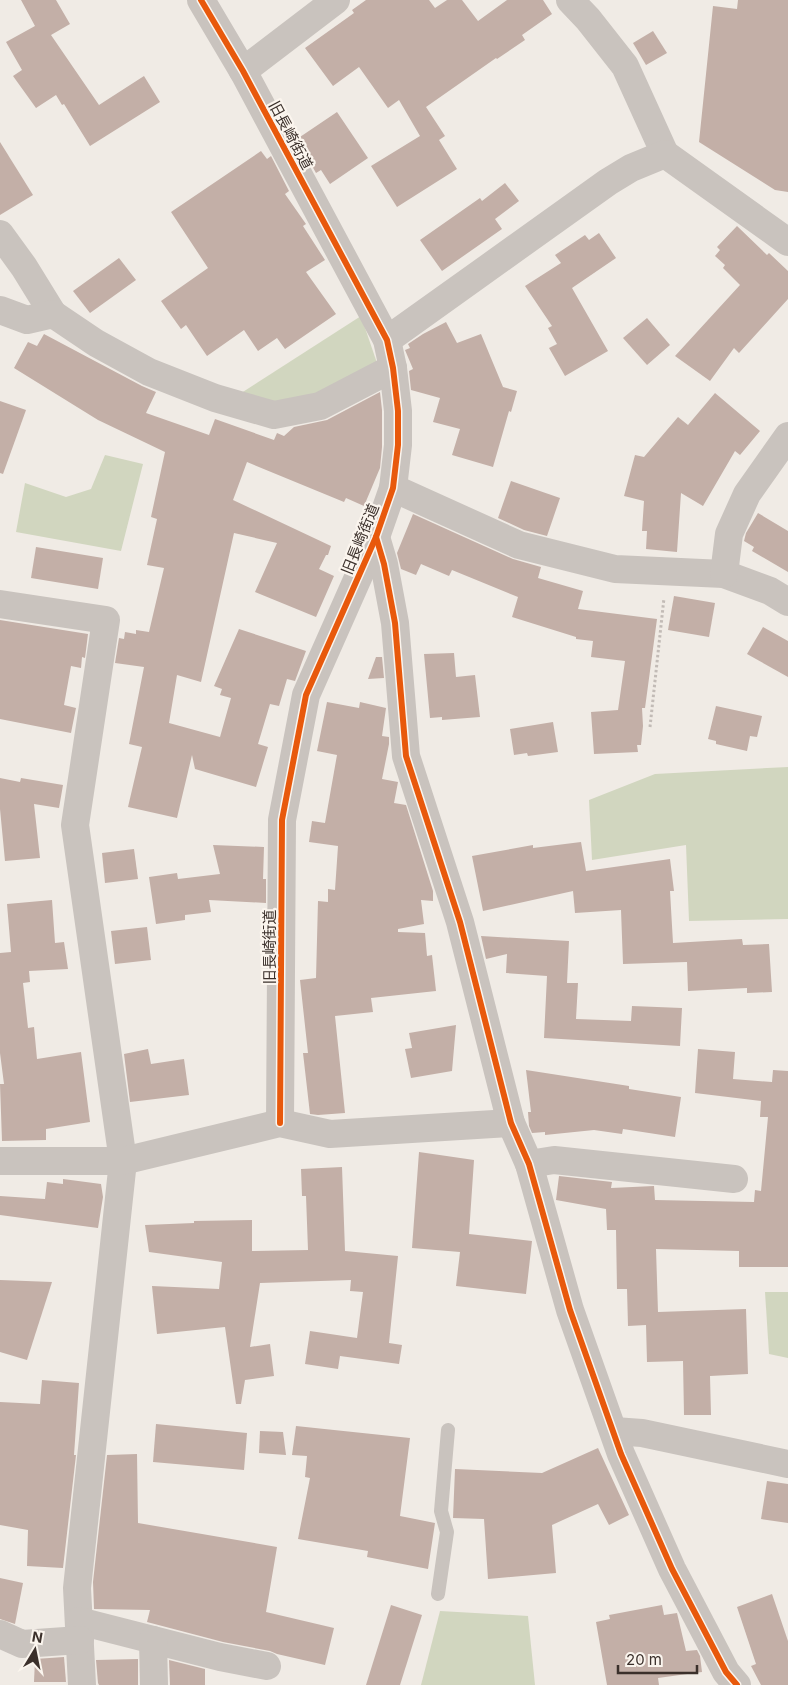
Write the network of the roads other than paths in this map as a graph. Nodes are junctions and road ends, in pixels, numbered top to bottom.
1 (201, 0) edge
2 (336, 0) edge
3 (570, 0) edge
4 (242, 71) junction
5 (665, 154) junction
6 (0, 234) edge
7 (788, 242) edge
8 (0, 310) edge
9 (54, 314) junction
10 (387, 340) junction
11 (393, 368) junction
12 (788, 436) edge
13 (393, 488) junction
14 (376, 537) junction
15 (724, 574) junction
16 (788, 602) edge
17 (0, 604) edge
18 (280, 1123) junction
19 (511, 1123) junction
20 (0, 1160) edge
21 (123, 1161) junction
22 (529, 1164) junction
23 (734, 1179) dead end
24 (448, 1430) dead end
25 (614, 1431) junction
26 (788, 1464) edge
27 (438, 1594) dead end
28 (79, 1630) junction
29 (0, 1634) edge
30 (153, 1640) junction
31 (267, 1666) dead end
32 (731, 1681) edge
33 (82, 1685) edge
34 (154, 1685) edge

1 - 4 street, 旧長崎街道
2 - 4 street
3 - 5 street
4 - 10 street, 旧長崎街道
5 - 7 street
5 - 10 street
6 - 9 street
8 - 9 street
9 - 11 street
10 - 11 street, 旧長崎街道
11 - 13 street, 旧長崎街道
12 - 15 street
13 - 14 street, 旧長崎街道
13 - 15 street
14 - 18 street, 旧長崎街道
14 - 19 street
15 - 16 street
17 - 21 street
18 - 19 street
18 - 21 street
19 - 22 street
20 - 21 street
21 - 28 street
22 - 23 street
22 - 25 street
24 - 27 lane
25 - 26 street
25 - 32 street
28 - 29 street
28 - 30 street
28 - 33 street
30 - 31 street
30 - 34 street

